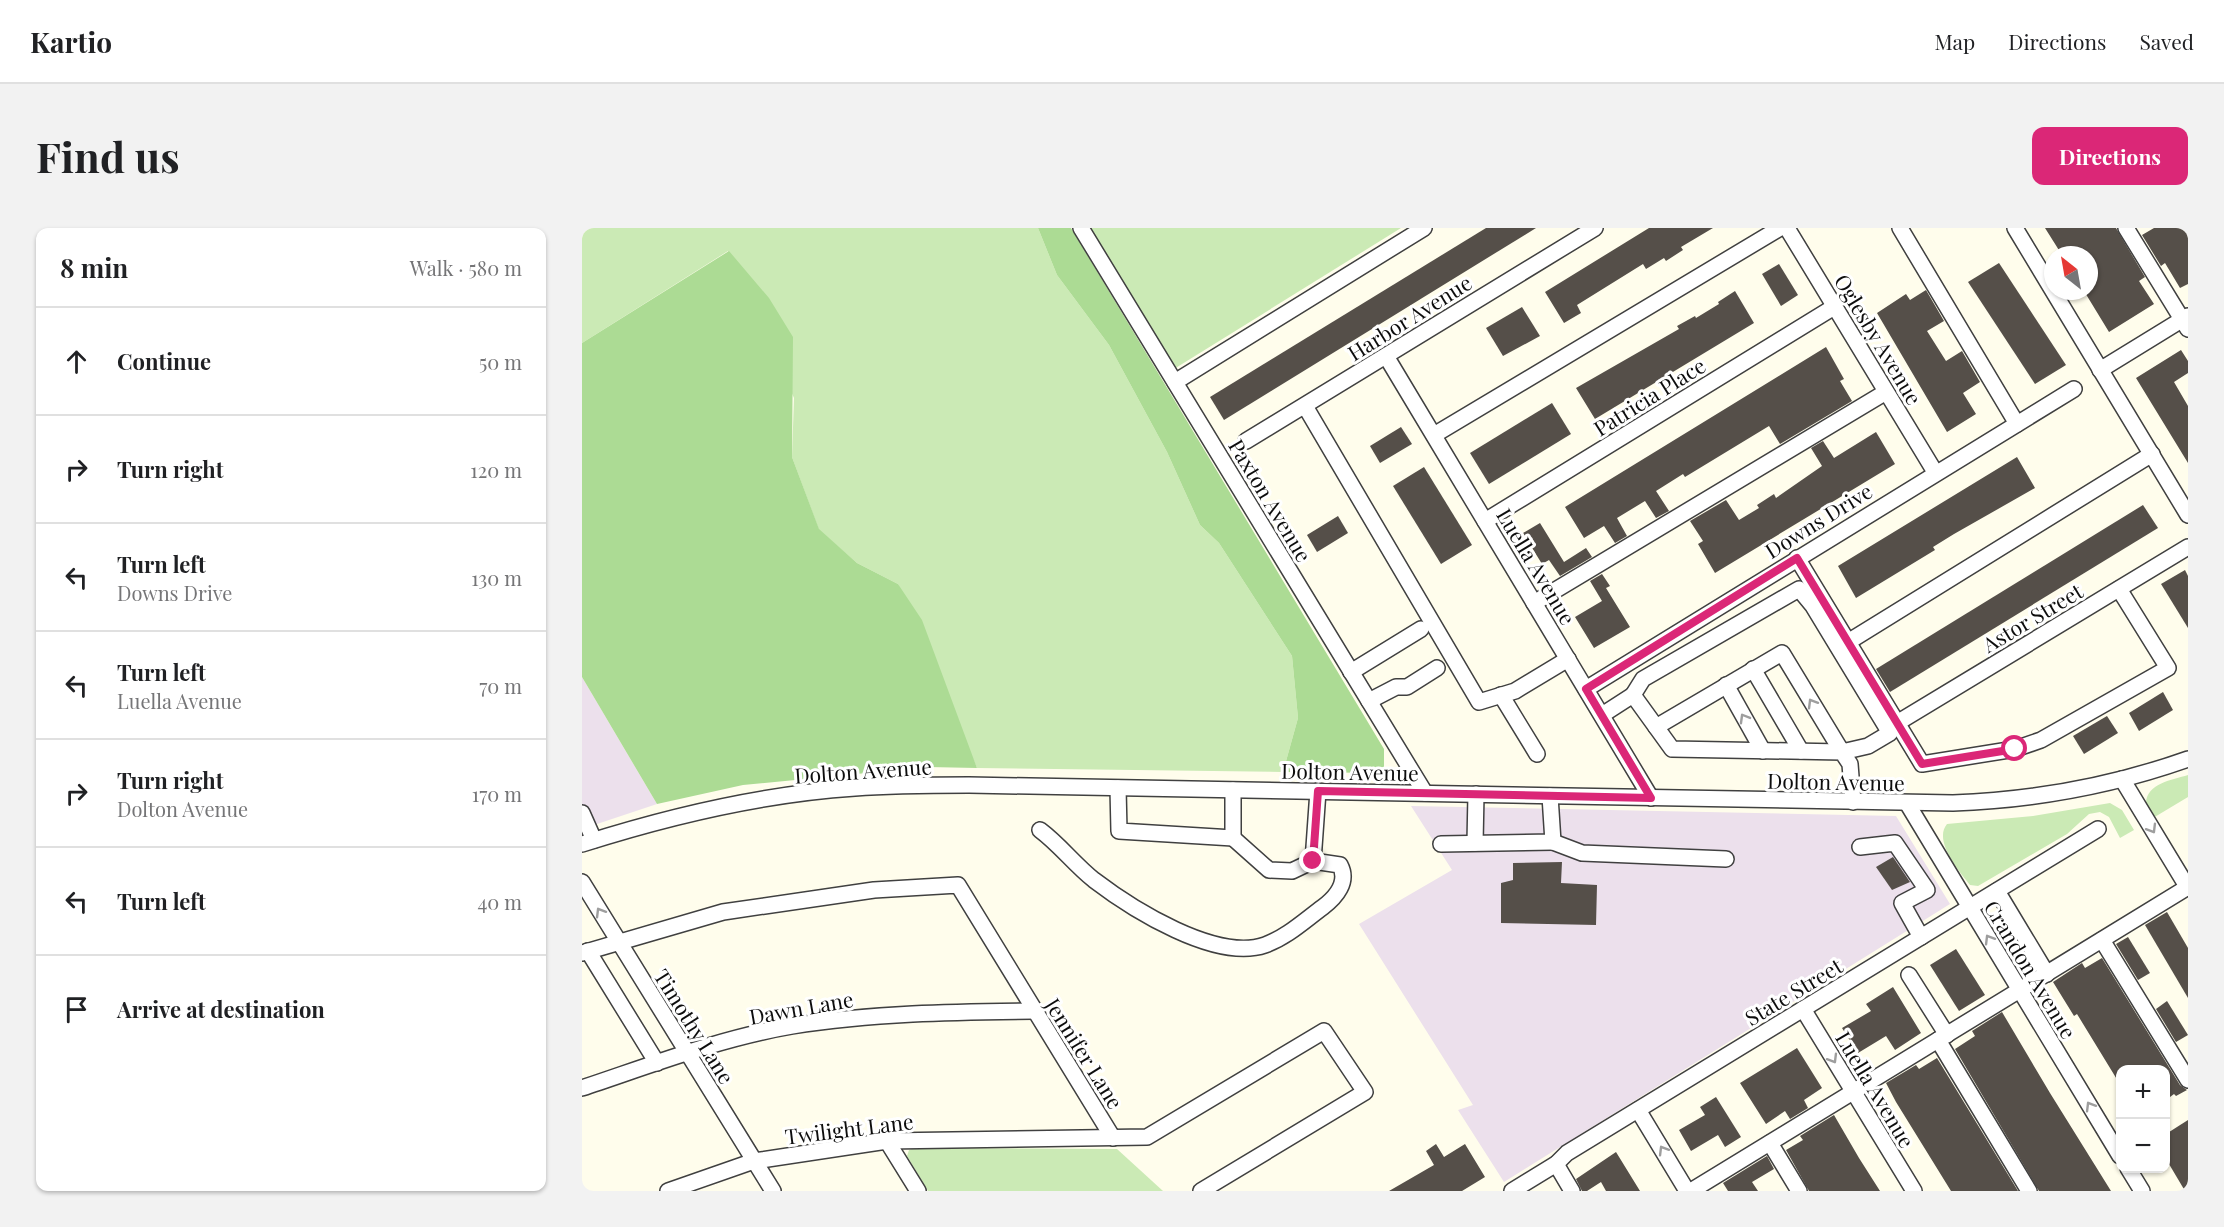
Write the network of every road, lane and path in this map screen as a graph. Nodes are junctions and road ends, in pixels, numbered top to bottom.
1 (1081, 228) edge
2 (1424, 228) edge
3 (1595, 228) edge
4 (1780, 228) edge
5 (1787, 228) edge
6 (1900, 228) edge
7 (2015, 228) edge
8 (2126, 228) edge
9 (1834, 307) junction
10 (2186, 321) edge
11 (1386, 356) junction
12 (2100, 369) junction
13 (1175, 382) junction
14 (2074, 389) dead end
15 (1886, 392) junction
16 (1305, 406) junction
17 (2017, 424) junction
18 (1434, 435) junction
19 (1246, 441) dead end
20 (2152, 454) junction
21 (1935, 472) junction
22 (2188, 515) edge
23 (1485, 521) junction
24 (2188, 547) edge
25 (1797, 558) junction
26 (2119, 589) junction
27 (1534, 603) junction
28 (1421, 629) dead end
29 (1848, 642) junction
30 (1568, 659) junction
31 (1437, 668) dead end
32 (1754, 669) junction
33 (1351, 672) junction
34 (1726, 685) junction
35 (1586, 689) junction
36 (1501, 695) junction
37 (1633, 695) junction
38 (1369, 701) junction
39 (1602, 715) junction
40 (1897, 723) junction
41 (1656, 727) junction
42 (1763, 751) junction
43 (1801, 752) junction
44 (1842, 752) junction
45 (1537, 754) dead end
46 (2188, 759) edge
47 (2122, 779) junction
48 (1118, 788) junction
49 (1233, 790) junction
50 (1318, 791) junction
51 (1425, 793) junction
52 (1476, 794) junction
53 (1550, 796) junction
54 (1651, 798) junction
55 (1853, 802) junction
56 (1906, 803) junction
57 (582, 813) edge
58 (2098, 829) dead end
59 (1040, 830) dead end
60 (1233, 838) junction
61 (588, 842) edge
62 (1553, 842) junction
63 (1475, 843) junction
64 (1441, 844) dead end
65 (1860, 847) dead end
66 (1726, 859) dead end
67 (1313, 861) junction
68 (582, 882) edge
69 (2188, 888) edge
70 (1997, 891) junction
71 (1970, 907) junction
72 (1921, 937) junction
73 (2102, 940) junction
74 (618, 942) junction
75 (585, 952) edge
76 (2047, 974) junction
77 (1910, 975) dead end
78 (2020, 990) junction
79 (1803, 1009) junction
80 (1034, 1011) junction
81 (1942, 1037) junction
82 (687, 1052) junction
83 (657, 1063) junction
84 (2188, 1080) edge
85 (582, 1088) edge
86 (1853, 1092) junction
87 (1638, 1110) junction
88 (1113, 1138) junction
89 (887, 1141) junction
90 (1770, 1143) junction
91 (2116, 1148) edge
92 (754, 1161) junction
93 (1556, 1164) junction
94 (2131, 1173) edge
95 (668, 1191) edge
96 (773, 1191) edge
97 (918, 1191) edge
98 (1201, 1191) edge
99 (1512, 1191) edge
100 (1572, 1191) edge
101 (1689, 1191) edge
102 (1799, 1191) edge
103 (1914, 1191) edge
104 (2029, 1191) edge
105 (2142, 1191) edge

1 - 13 street, Paxton Avenue
2 - 13 street
3 - 11 street, Harbor Avenue
4 - 18 street
5 - 9 street, Oglesby Avenue
6 - 17 street
7 - 12 street
8 - 10 street
9 - 15 street, Oglesby Avenue
9 - 23 street, Patricia Place
10 - 12 street
11 - 16 street, Harbor Avenue
11 - 18 street, Luella Avenue
12 - 20 street
13 - 33 street, Paxton Avenue
14 - 17 street, Downs Drive
15 - 21 street, Oglesby Avenue
15 - 27 street
16 - 19 street, Harbor Avenue
16 - 36 street
17 - 21 street, Downs Drive
18 - 23 street, Luella Avenue
20 - 22 street
20 - 29 street
21 - 25 street, Downs Drive
23 - 27 street, Luella Avenue
24 - 26 street, Astor Street
25 - 29 street
25 - 35 street, Downs Drive
26 - 40 street, Astor Street
26 - 40 street
27 - 30 street, Luella Avenue
28 - 33 street
29 - 40 street
30 - 35 street, Luella Avenue
30 - 36 street
31 - 38 street
32 - 34 street
32 - 43 street
44 -> 32 street
33 - 38 street, Paxton Avenue
34 - 41 street
42 -> 34 street
35 - 39 street, Luella Avenue
36 - 45 street
37 - 39 street
37 - 41 street
37 - 44 street
38 - 51 street, Paxton Avenue
39 - 54 street, Luella Avenue
41 - 42 street
42 - 43 street
43 - 44 street
44 - 55 street
46 - 47 street
47 - 56 street, Dolton Avenue
47 -> 69 street
48 - 49 street, Dolton Avenue
48 - 60 street
48 - 61 street, Dolton Avenue
49 - 50 street, Dolton Avenue
49 - 60 street
50 - 51 street, Dolton Avenue
50 - 67 street
51 - 52 street, Dolton Avenue
52 - 53 street, Dolton Avenue
52 - 63 street
53 - 54 street, Dolton Avenue
53 - 62 street
54 - 55 street, Dolton Avenue
55 - 56 street, Dolton Avenue
56 - 71 street, Crandon Avenue
57 - 61 street
58 - 70 street, State Street
59 - 67 street
60 - 67 street
62 - 63 street
62 - 66 street
63 - 64 street
65 - 72 street
74 -> 68 street, Timothy Lane
69 - 73 street
70 - 71 street, State Street
70 - 76 street
71 - 72 street, State Street
78 -> 71 street, Crandon Avenue
72 - 79 street, State Street
73 - 76 street
73 - 84 street
74 - 75 street, Jennifer Lane
74 - 80 street, Jennifer Lane
74 - 82 street, Timothy Lane
75 - 83 street
76 - 78 street
77 - 81 street
78 - 81 street
91 -> 78 street, Crandon Avenue
79 -> 86 street, Luella Avenue
79 - 87 street, State Street
80 - 82 street, Dawn Lane
80 - 88 street, Jennifer Lane
81 - 86 street
81 - 104 street
82 - 83 street, Dawn Lane
82 - 92 street, Timothy Lane
83 - 85 street, Dawn Lane
86 - 90 street
86 - 103 street, Luella Avenue
87 - 93 street, State Street
101 -> 87 street
88 - 89 street, Twilight Lane
88 - 98 street, Jennifer Lane
89 - 92 street, Twilight Lane
89 - 97 street
90 - 101 street
90 - 102 street
92 - 95 street, Twilight Lane
92 - 96 street, Timothy Lane
93 - 99 street, State Street
93 - 100 street
94 - 105 street

